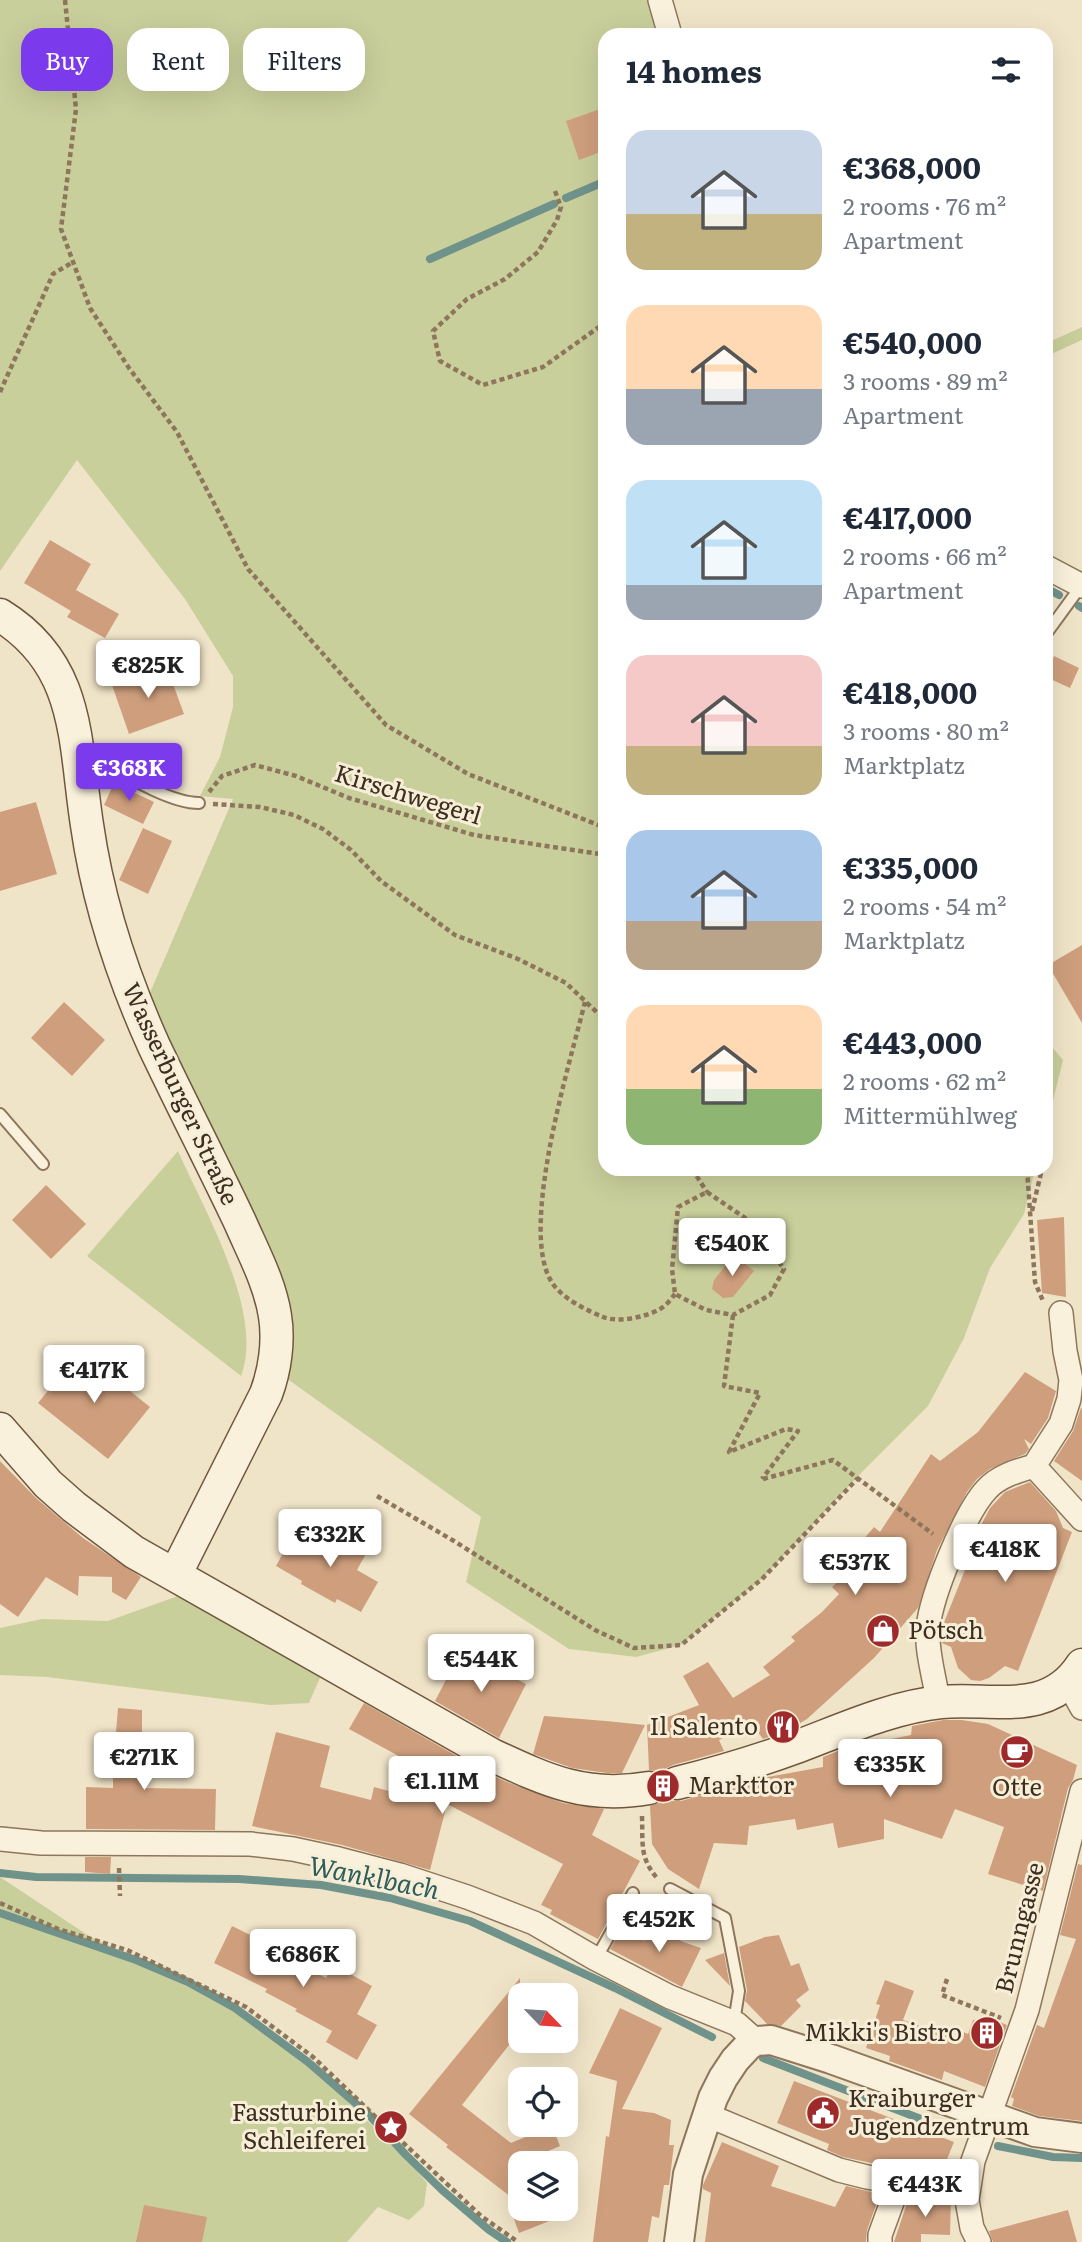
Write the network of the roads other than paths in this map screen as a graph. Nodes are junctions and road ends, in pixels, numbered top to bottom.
1 (660, 0) edge
2 (668, 28) edge
3 (1053, 571) edge
4 (1082, 586) edge
5 (0, 615) edge
6 (1053, 625) edge
7 (76, 747) junction
8 (199, 803) road end
9 (0, 1114) edge
10 (43, 1164) dead end
11 (1061, 1314) road end
12 (0, 1429) edge
13 (1034, 1466) junction
14 (1082, 1520) edge
15 (175, 1575) junction
16 (1077, 1685) edge
17 (938, 1702) junction
18 (1082, 1791) edge
19 (0, 1839) edge
20 (670, 1889) dead end
21 (633, 1893) dead end
22 (596, 1959) junction
23 (747, 2032) junction
24 (707, 2115) junction
25 (989, 2116) junction
26 (1082, 2138) edge
27 (899, 2183) junction
28 (968, 2183) junction
29 (679, 2242) edge
30 (880, 2242) edge
31 (979, 2242) edge

1 - 2 street
3 - 4 street
4 - 6 lane
5 - 7 main road, Wasserburger Straße
7 - 8 lane
7 - 15 main road, Wasserburger Straße
9 - 10 lane
11 - 13 street
12 - 15 main road
13 - 14 street
13 - 17 street
15 - 17 main road
16 - 17 main road
18 - 25 street, Brunngasse
19 - 22 street
20 - 23 lane
21 - 22 lane
22 - 23 street
23 - 24 street
23 - 25 street
24 - 27 street
24 - 29 street
25 - 26 street
25 - 28 street, Brunngasse
27 - 28 street
27 - 30 street
28 - 31 street, Brunngasse

